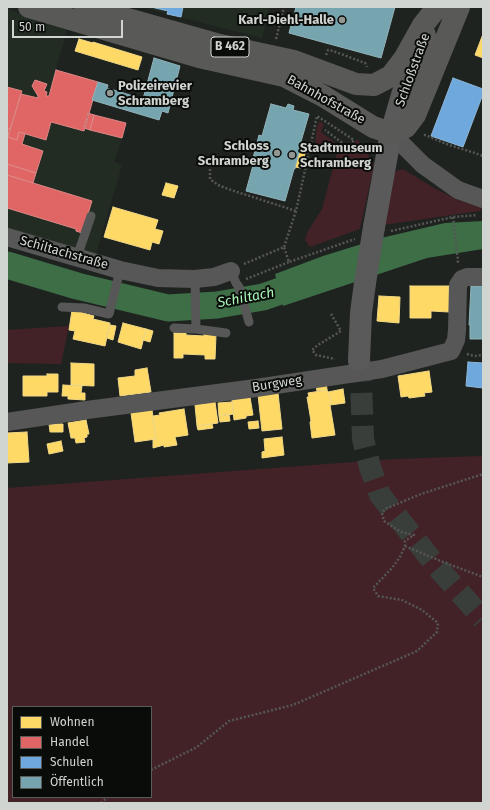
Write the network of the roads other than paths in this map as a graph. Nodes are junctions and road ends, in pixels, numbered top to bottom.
1 (29, 7) edge
2 (85, 7) edge
3 (458, 7) edge
4 (436, 9) edge
5 (391, 133) junction
6 (483, 199) edge
7 (91, 216) dead end
8 (7, 237) edge
9 (77, 257) junction
10 (119, 275) junction
11 (483, 277) edge
12 (235, 280) joint
13 (195, 283) junction
14 (62, 307) dead end
15 (249, 322) dead end
16 (174, 328) dead end
17 (196, 328) junction
18 (226, 333) dead end
19 (352, 367) junction
20 (7, 422) edge

1 - 5 main road, Bahnhofstraße / B 462
2 - 4 main road, Bahnhofstraße / B 462
3 - 5 main road, Schloßstraße
4 - 5 main road, Schloßstraße
5 - 6 street
5 - 19 main road, Schloßstraße, bridge
7 - 9 lane
8 - 9 street, Schiltachstraße
9 - 10 street, Schiltachstraße
10 - 13 street, Schiltachstraße
10 - 14 lane, Schiltachstraße
11 - 19 street, Burgweg
12 - 13 street, Schiltachstraße
12 - 15 lane
13 - 17 lane
16 - 17 lane
17 - 18 lane
19 - 20 street, Burgweg

